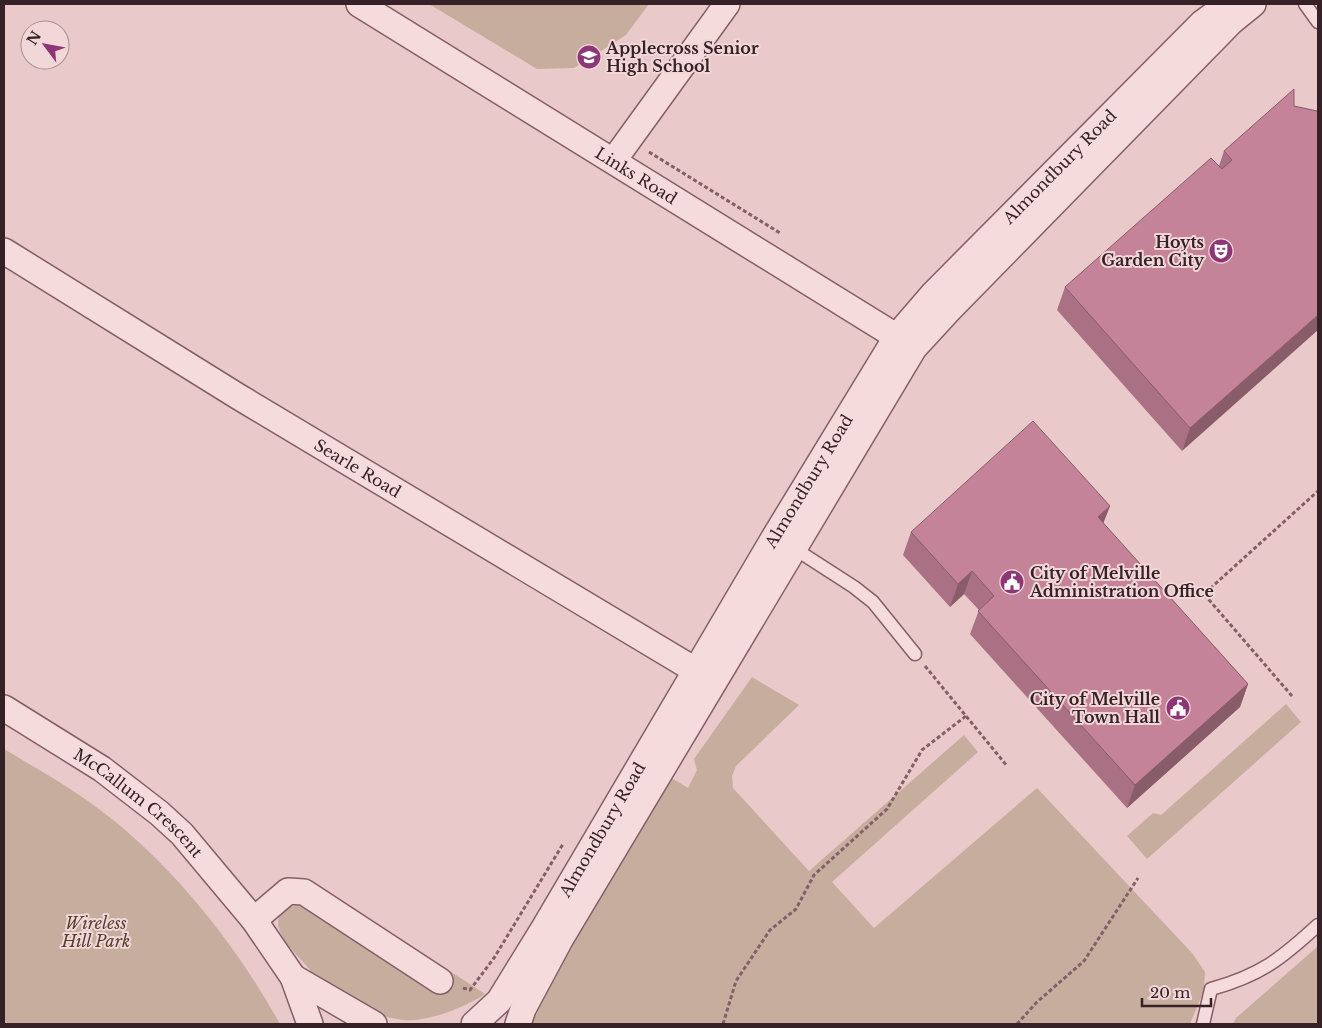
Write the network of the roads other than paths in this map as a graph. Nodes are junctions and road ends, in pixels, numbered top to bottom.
1 (359, 4) edge
2 (727, 4) edge
3 (1228, 4) edge
4 (1253, 4) edge
5 (1305, 4) edge
6 (1318, 22) edge
7 (614, 160) junction
8 (4, 251) edge
9 (906, 342) junction
10 (784, 542) junction
11 (914, 654) road end
12 (706, 676) junction
13 (4, 708) edge
14 (254, 920) junction
15 (1318, 925) edge
16 (293, 977) junction
17 (440, 980) road end
18 (310, 1024) edge
19 (374, 1024) edge
20 (474, 1024) edge
21 (518, 1024) edge
22 (1203, 1024) edge

1 - 7 street, Links Road
2 - 7 street
3 - 9 street, Almondbury Road
4 - 9 street, Almondbury Road
5 - 6 lane
7 - 9 street, Links Road
8 - 12 street, Searle Road
9 - 10 street, Almondbury Road
10 - 11 lane
10 - 12 street, Almondbury Road
12 - 20 street, Almondbury Road
12 - 21 street, Almondbury Road
13 - 14 street, McCallum Crescent
14 - 16 street, McCallum Crescent
14 - 17 street
15 - 22 lane
16 - 18 street, McCallum Crescent
16 - 19 street, McCallum Crescent

